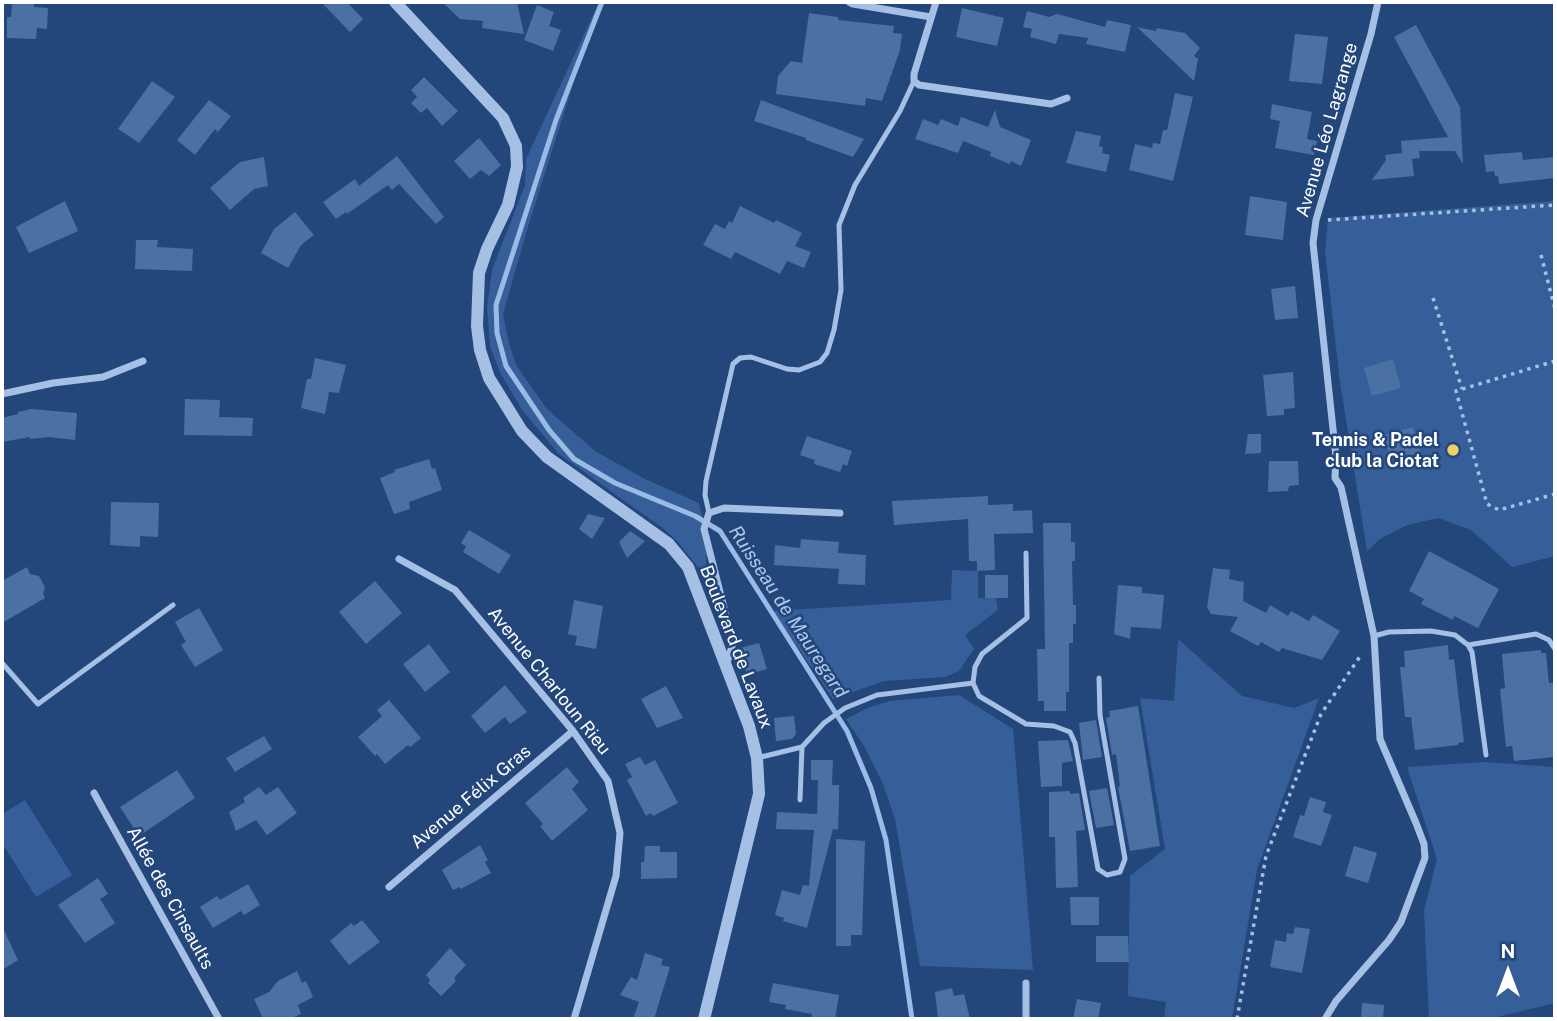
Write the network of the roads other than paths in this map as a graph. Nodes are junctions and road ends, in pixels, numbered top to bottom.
1 (395, 2) edge
2 (849, 2) edge
3 (936, 2) edge
4 (1378, 2) edge
5 (931, 17) junction
6 (914, 80) junction
7 (1067, 98) dead end
8 (143, 361) dead end
9 (2, 394) edge
10 (840, 513) dead end
11 (707, 516) junction
12 (1026, 553) dead end
13 (399, 559) dead end
14 (173, 605) dead end
15 (1374, 636) junction
16 (1468, 645) junction
17 (1555, 649) edge
18 (2, 663) edge
19 (727, 663) junction
20 (1099, 678) dead end
21 (973, 683) junction
22 (573, 731) junction
23 (802, 747) junction
24 (1486, 755) dead end
25 (757, 758) junction
26 (94, 793) dead end
27 (800, 800) dead end
28 (389, 887) dead end
29 (1026, 983) dead end
30 (219, 1019) edge
31 (574, 1019) edge
32 (704, 1019) edge
33 (1026, 1019) edge
34 (1325, 1019) edge

1 - 19 street, Boulevard de Lavaux
2 - 5 street
3 - 5 street
4 - 15 street, Avenue Léo Lagrange
5 - 6 street
6 - 7 street
6 - 11 lane
8 - 9 street
10 - 11 street
11 - 19 street
12 - 21 lane
13 - 22 street, Avenue Charloun Rieu
14 - 18 lane
15 - 16 lane
15 - 34 street, Avenue Léo Lagrange
16 - 17 lane
16 - 24 lane
19 - 25 street, Boulevard de Lavaux
20 - 21 lane
21 - 23 lane
22 - 28 street, Avenue Félix Gras
22 - 31 street, Avenue Charloun Rieu
23 - 25 lane
23 - 27 lane
25 - 32 street, Boulevard de Lavaux
26 - 30 street, Allée des Cinsaults
29 - 33 street

